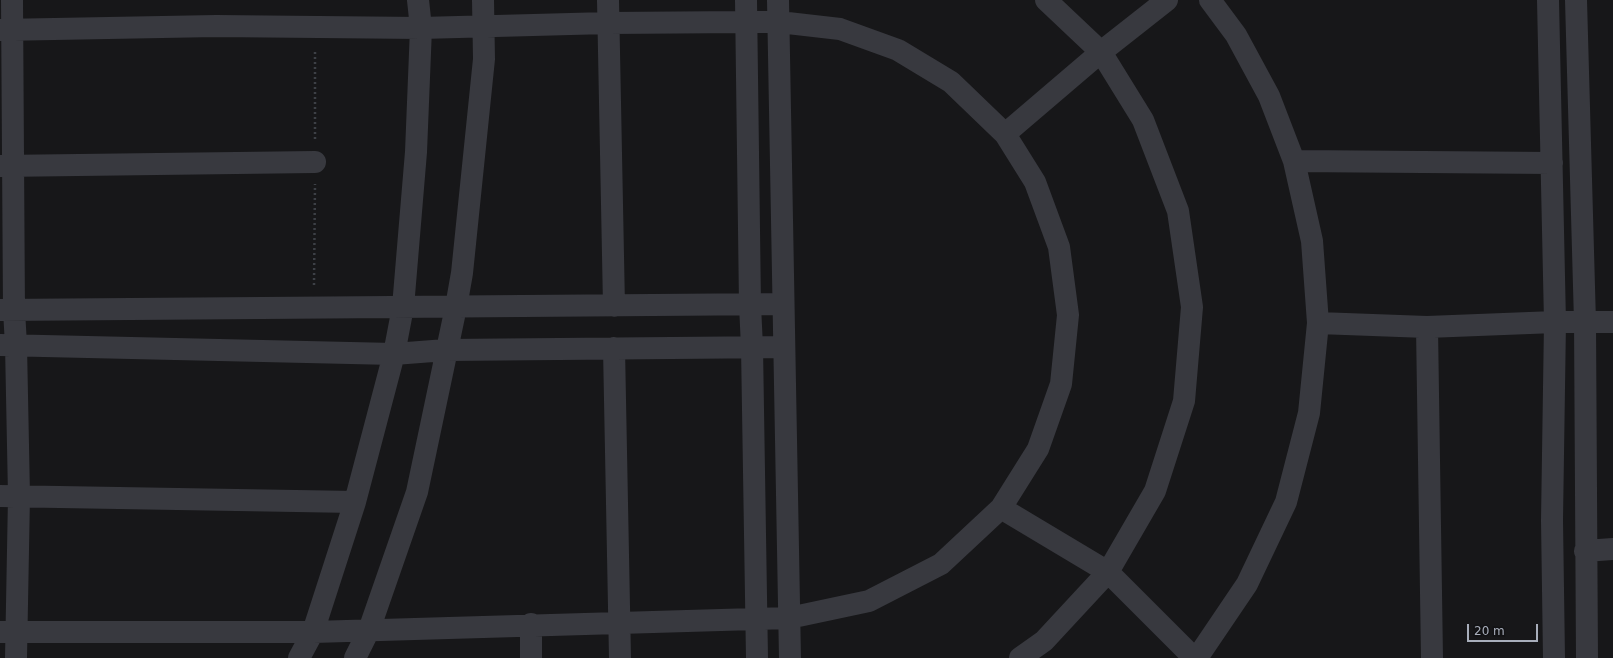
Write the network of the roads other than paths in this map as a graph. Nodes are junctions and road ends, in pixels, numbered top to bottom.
1 (12, 0) edge
2 (418, 0) edge
3 (483, 0) edge
4 (608, 0) edge
5 (746, 0) edge
6 (778, 0) edge
7 (1046, 0) edge
8 (1167, 0) edge
9 (1210, 0) edge
10 (1548, 0) edge
11 (1576, 0) edge
12 (746, 22) junction
13 (779, 22) junction
14 (608, 23) junction
15 (484, 26) junction
16 (421, 28) junction
17 (6, 30) edge
18 (1101, 52) junction
19 (1005, 134) junction
20 (1294, 161) junction
21 (315, 162) dead end
22 (1552, 163) junction
23 (6, 166) edge
24 (783, 304) junction
25 (750, 305) junction
26 (614, 306) junction
27 (403, 307) junction
28 (456, 307) junction
29 (7, 310) edge
30 (1555, 322) junction
31 (1585, 322) junction
32 (1613, 322) edge
33 (1318, 323) junction
34 (1427, 327) junction
35 (8, 345) edge
36 (752, 347) junction
37 (784, 347) junction
38 (614, 348) junction
39 (446, 350) junction
40 (394, 354) junction
41 (10, 496) edge
42 (355, 502) junction
43 (1001, 508) junction
44 (1613, 550) edge
45 (1585, 551) junction
46 (1108, 572) junction
47 (756, 618) junction
48 (789, 618) junction
49 (620, 622) junction
50 (531, 624) junction
51 (369, 630) junction
52 (8, 632) edge
53 (313, 632) junction
54 (16, 658) edge
55 (299, 658) edge
56 (354, 658) edge
57 (531, 658) edge
58 (620, 658) edge
59 (757, 658) edge
60 (790, 658) edge
61 (1020, 658) edge
62 (1195, 658) edge
63 (1432, 658) edge
64 (1554, 658) edge
65 (1587, 658) edge

1 - 17 street
2 - 16 street
3 - 15 street
4 - 14 street
5 - 12 street
6 - 13 street
7 - 18 street
8 - 18 street
9 - 20 street
10 - 22 street
11 - 31 street
12 - 13 street
12 - 14 street
12 - 25 street
13 - 19 street
13 - 24 street
14 - 15 street
14 - 26 street
15 - 16 street
15 - 28 street
16 - 17 street
16 - 27 street
17 - 23 street
18 - 19 street
18 - 46 street
19 - 43 street
20 - 22 street
20 - 33 street
21 - 23 street
22 - 30 street
23 - 29 street
24 - 25 street
24 - 37 street
25 - 26 street
25 - 36 street
26 - 28 street
27 - 28 street
27 - 29 street
27 - 40 street
28 - 39 street
29 - 35 street
30 - 31 street
30 - 34 street
30 - 64 street
31 - 32 street
31 - 45 street
33 - 34 street
33 - 62 street
34 - 63 street
35 - 40 street
35 - 41 street
36 - 37 street
36 - 38 street
36 - 47 street
37 - 48 street
38 - 39 street
38 - 49 street
39 - 40 street
39 - 51 street
40 - 42 street
41 - 42 street
41 - 52 street
42 - 53 street
43 - 46 street
43 - 48 street
44 - 45 street
45 - 65 street
46 - 61 street
46 - 62 street
47 - 48 street
47 - 49 street
47 - 59 street
48 - 60 street
49 - 50 street
49 - 58 street
50 - 51 street
50 - 57 street
51 - 53 street
51 - 56 street
52 - 53 street
52 - 54 street
53 - 55 street

